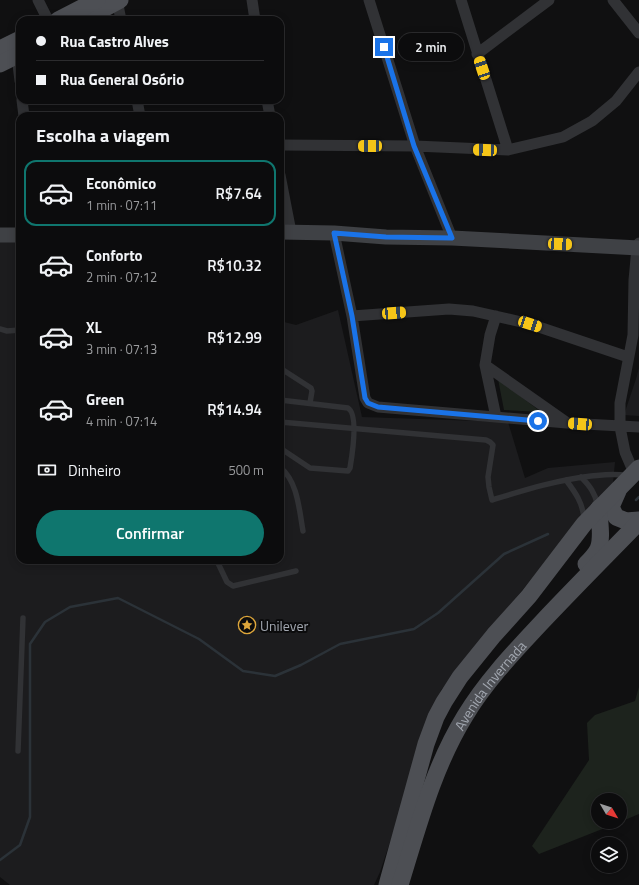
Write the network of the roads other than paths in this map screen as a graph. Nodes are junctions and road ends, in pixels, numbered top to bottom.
1 (38, 0) edge
2 (97, 0) edge
3 (252, 0) edge
4 (368, 0) edge
5 (461, 0) edge
6 (548, 0) edge
7 (613, 0) edge
8 (118, 1) edge
9 (46, 16) edge
10 (66, 16) edge
11 (90, 16) edge
12 (120, 16) edge
13 (254, 16) edge
14 (639, 33) edge
15 (16, 41) edge
16 (0, 49) edge
17 (477, 54) junction
18 (16, 56) edge
19 (0, 64) edge
20 (639, 72) edge
21 (284, 145) edge
22 (414, 146) junction
23 (508, 150) junction
24 (284, 213) edge
25 (286, 232) edge
26 (334, 233) junction
27 (0, 235) edge
28 (16, 235) edge
29 (452, 238) junction
30 (638, 246) edge
31 (352, 316) junction
32 (496, 316) junction
33 (0, 328) edge
34 (16, 330) edge
35 (628, 357) junction
36 (485, 365) junction
37 (284, 371) edge
38 (284, 400) edge
39 (310, 403) junction
40 (496, 417) junction
41 (284, 422) edge
42 (567, 423) junction
43 (620, 427) junction
44 (639, 427) edge
45 (354, 428) junction
46 (284, 451) edge
47 (284, 471) edge
48 (631, 476) edge
49 (581, 477) junction
50 (566, 480) junction
51 (598, 508) junction
52 (639, 521) edge
53 (584, 524) junction
54 (303, 531) dead end
55 (600, 533) junction
56 (218, 564) edge
57 (296, 571) dead end
58 (562, 601) junction
59 (23, 618) dead end
60 (460, 677) junction
61 (478, 695) junction
62 (432, 727) junction
63 (18, 751) dead end
64 (433, 784) junction
65 (387, 885) edge
66 (400, 885) edge

1 - 9 street
2 - 10 main road
3 - 13 street
4 - 22 street
5 - 17 street
6 - 17 street
7 - 14 street
8 - 11 main road
8 - 12 street
15 - 16 main road
17 - 23 street
18 - 19 main road
20 - 23 street
21 - 22 street
22 - 23 street
22 - 29 street
24 - 25 street
25 - 26 main road
26 - 29 main road
26 - 31 street
27 - 28 main road
29 - 30 main road
30 - 35 street
31 - 32 street
31 - 40 street
32 - 35 street
32 - 36 street
33 - 34 lane
35 - 43 street
36 - 40 street
36 - 42 street
37 - 39 lane
38 - 39 lane
39 - 45 lane
40 - 42 street
41 - 45 lane
42 - 43 street
43 - 44 street
43 - 48 street
45 - 46 lane
45 - 50 lane
47 - 54 lane
48 - 49 lane
48 - 51 main road, Avenida Invernada
48 - 52 main road
49 - 50 lane
49 - 51 lane
50 - 53 lane
51 - 53 main road, Avenida Invernada
51 - 55 main road
52 - 58 main road, Avenida Invernada
53 - 55 main road
53 - 60 main road, Avenida Invernada
55 - 58 main road
56 - 57 lane
58 - 61 main road, Avenida Invernada
59 - 63 lane
60 - 61 main road
60 - 62 main road, Avenida Invernada
61 - 64 main road, Avenida Invernada
62 - 64 main road
62 - 65 main road, Avenida Invernada
64 - 66 main road, Avenida Invernada

